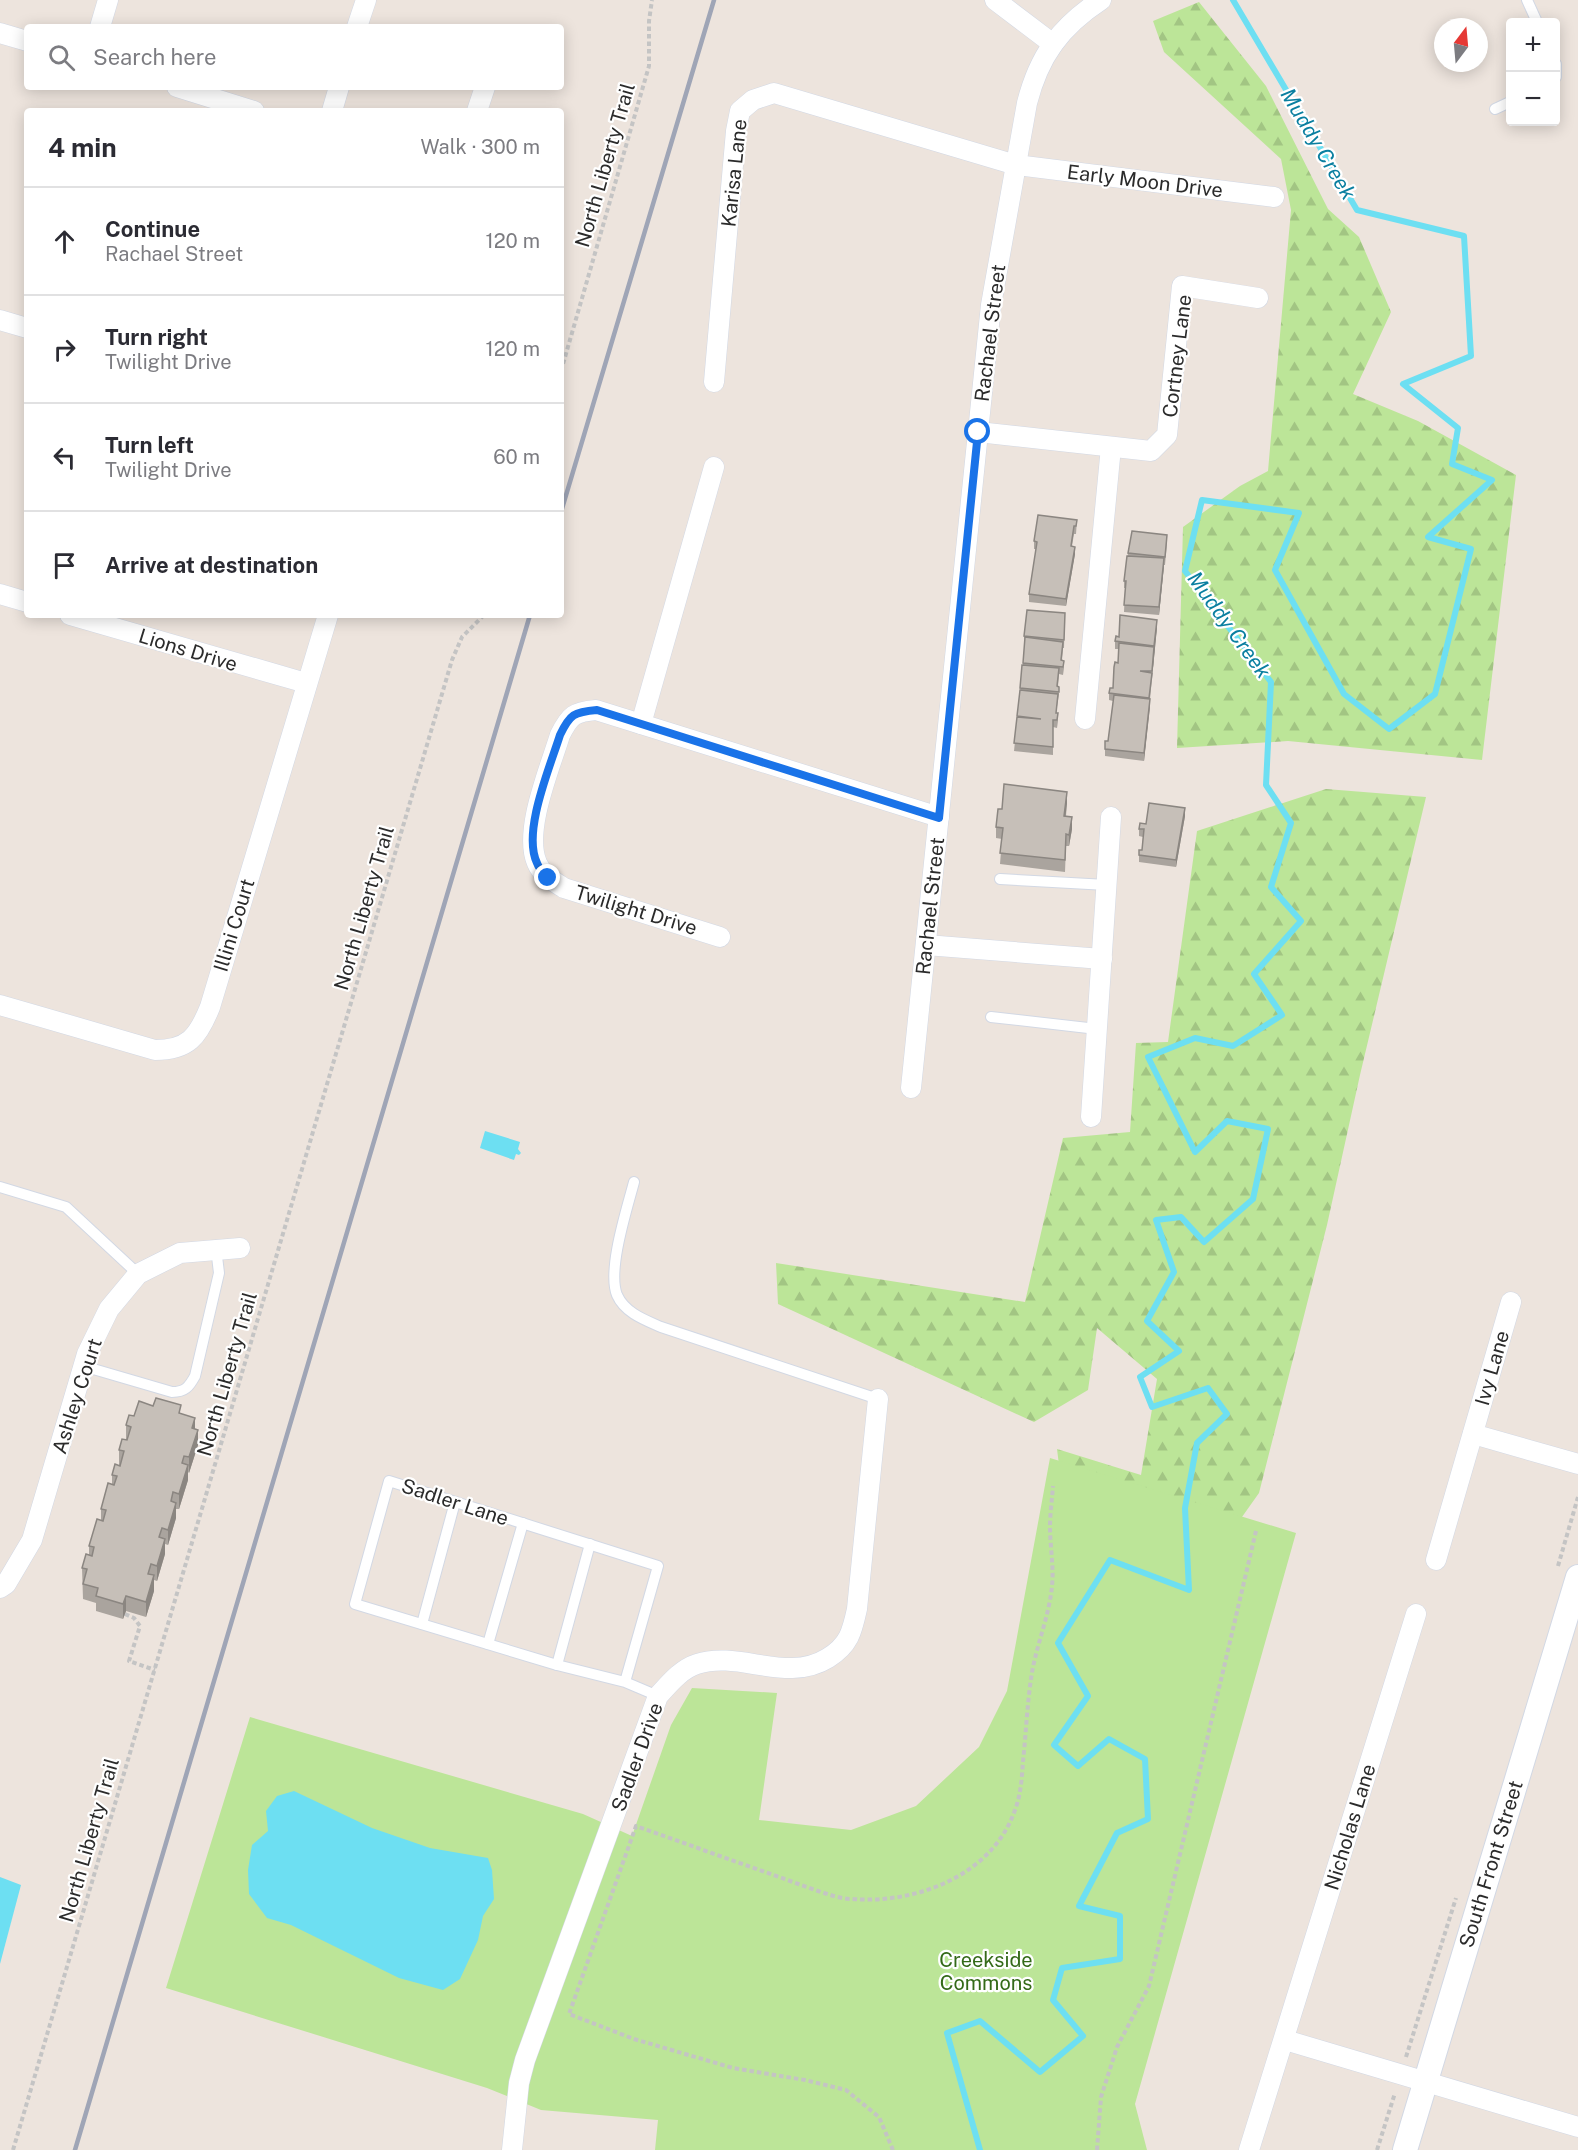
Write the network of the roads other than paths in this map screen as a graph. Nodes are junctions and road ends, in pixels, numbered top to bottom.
1 (108, 0) edge
2 (366, 0) edge
3 (995, 0) edge
4 (1101, 0) edge
5 (1527, 0) edge
6 (1535, 18) edge
7 (101, 24) edge
8 (358, 24) edge
9 (0, 33) edge
10 (24, 40) edge
11 (1053, 44) junction
12 (187, 90) edge
13 (338, 90) edge
14 (484, 90) edge
15 (1506, 104) edge
16 (244, 108) edge
17 (333, 108) edge
18 (478, 108) edge
19 (1496, 109) dead end
20 (1016, 165) junction
21 (1274, 197) dead end
22 (1258, 298) dead end
23 (0, 320) edge
24 (24, 327) edge
25 (714, 382) dead end
26 (978, 432) junction
27 (1111, 447) junction
28 (714, 467) dead end
29 (0, 594) edge
30 (24, 601) edge
31 (80, 618) edge
32 (327, 618) edge
33 (306, 683) junction
34 (1084, 719) dead end
35 (641, 724) junction
36 (1112, 817) dead end
37 (939, 818) junction
38 (1000, 879) dead end
39 (1107, 885) junction
40 (720, 936) dead end
41 (926, 945) junction
42 (1102, 959) junction
43 (0, 1005) edge
44 (991, 1017) dead end
45 (1097, 1029) junction
46 (911, 1088) dead end
47 (1091, 1117) dead end
48 (634, 1182) dead end
49 (0, 1187) edge
50 (216, 1248) junction
51 (240, 1248) dead end
52 (138, 1274) junction
53 (1511, 1302) dead end
54 (83, 1366) junction
55 (878, 1399) joint
56 (1473, 1434) junction
57 (1578, 1464) edge
58 (455, 1502) junction
59 (523, 1523) junction
60 (590, 1544) junction
61 (1436, 1560) dead end
62 (1578, 1577) edge
63 (0, 1588) edge
64 (1416, 1614) dead end
65 (422, 1624) junction
66 (488, 1644) junction
67 (557, 1665) junction
68 (625, 1682) junction
69 (658, 1696) junction
70 (1285, 2040) junction
71 (1425, 2081) junction
72 (1578, 2127) edge
73 (512, 2150) edge
74 (1249, 2150) edge
75 (1405, 2150) edge

1 - 7 street
2 - 8 street
3 - 11 street
4 - 11 street, Rachael Street
5 - 6 lane
9 - 10 street
11 - 20 street, Rachael Street
12 - 16 street
13 - 17 street
14 - 18 street
15 - 19 lane
20 - 21 street, Early Moon Drive
20 - 25 street, Karisa Lane
20 - 26 street, Rachael Street
22 - 27 street, Cortney Lane
23 - 24 street
26 - 27 street, Cortney Lane
26 - 37 street, Rachael Street
27 - 34 street
28 - 35 street
29 - 30 street
31 - 33 street, Lions Drive
32 - 33 street, Illini Court
33 - 43 street, Illini Court
35 - 37 street, Twilight Drive
35 - 40 street, Twilight Drive
36 - 39 street
37 - 41 street, Rachael Street
38 - 39 lane
39 - 42 street
41 - 42 street
41 - 46 street, Rachael Street
42 - 45 street
44 - 45 lane
45 - 47 street
48 - 55 lane
49 - 52 lane
50 - 51 street, Ashley Court
50 - 52 street, Ashley Court
50 - 54 lane
52 - 54 street, Ashley Court
53 - 56 street, Ivy Lane
54 - 63 street, Ashley Court
55 - 69 street, Sadler Drive
56 - 57 street
56 - 61 street, Ivy Lane
58 - 59 lane, Sadler Lane
58 - 65 lane
58 - 65 lane, Sadler Lane
59 - 60 lane, Sadler Lane
59 - 66 lane
60 - 67 lane
60 - 68 lane, Sadler Lane
62 - 71 street, South Front Street
64 - 70 street, Nicholas Lane
65 - 66 lane, Sadler Lane
66 - 67 lane, Sadler Lane
67 - 68 lane, Sadler Lane
68 - 69 lane, Sadler Lane
69 - 73 street, Sadler Drive
70 - 71 street
70 - 74 street, Nicholas Lane
71 - 72 street
71 - 75 street, South Front Street

